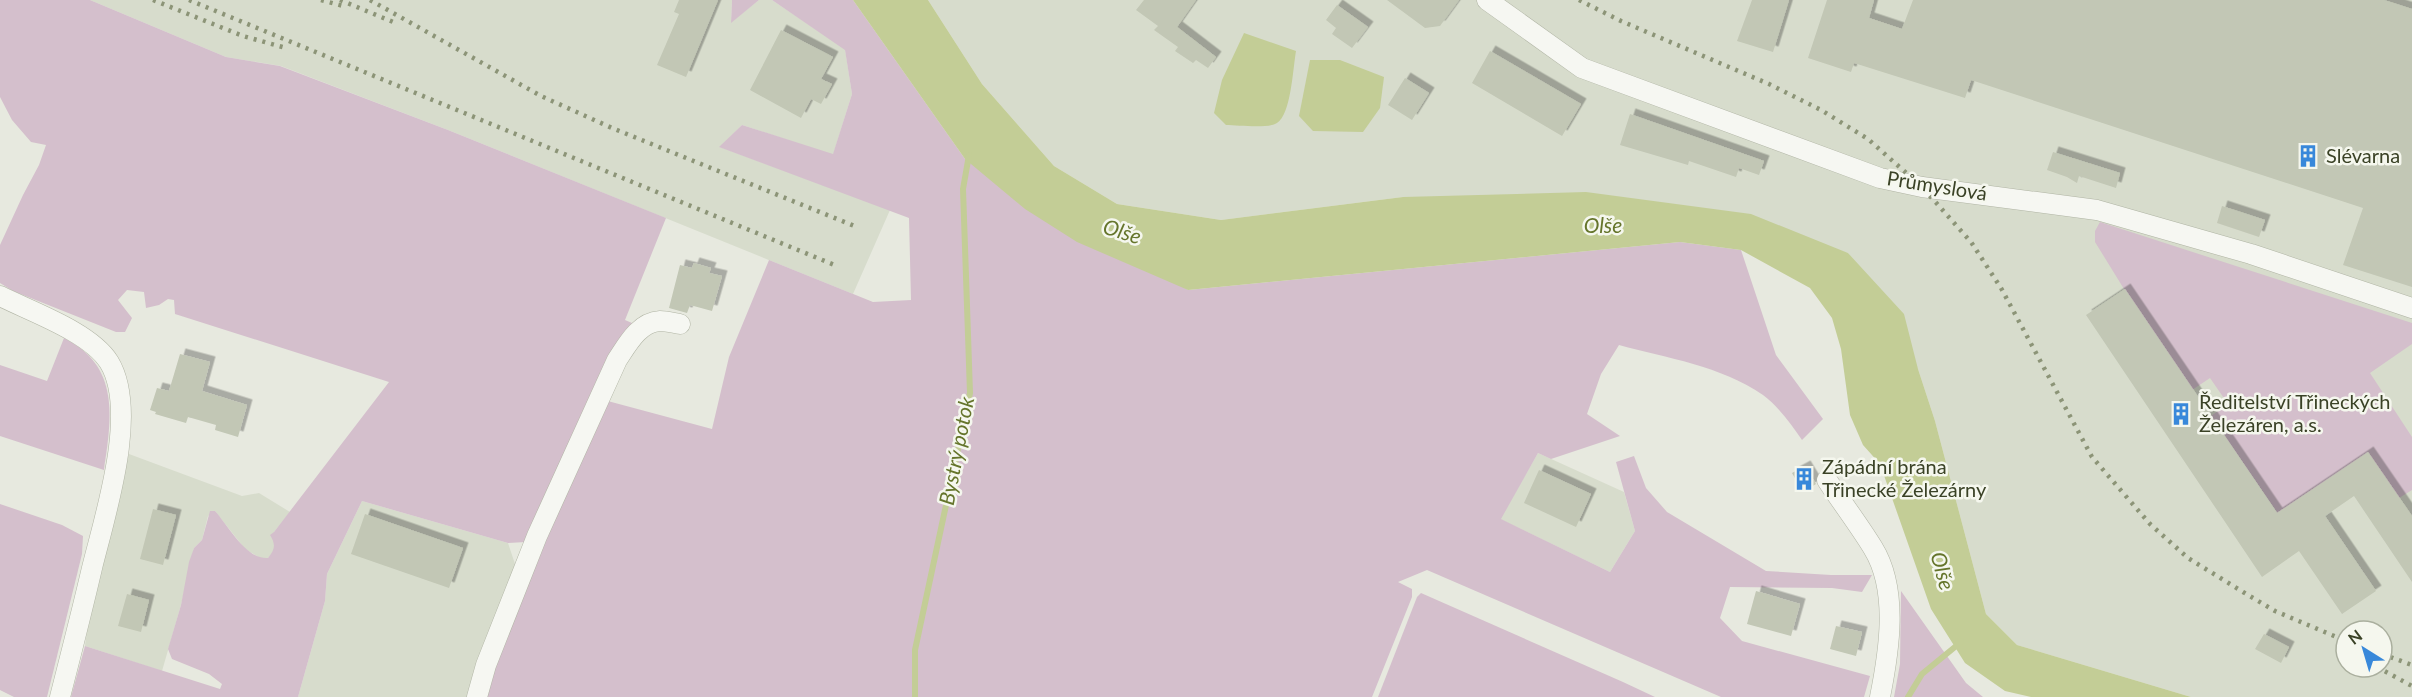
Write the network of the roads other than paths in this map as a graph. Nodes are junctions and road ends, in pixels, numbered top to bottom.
1 (1488, 0) edge
2 (0, 297) edge
3 (2412, 308) edge
4 (680, 324) dead end
5 (1827, 480) dead end
6 (60, 697) edge
7 (477, 697) edge
8 (1880, 697) edge

1 - 3 street, Průmyslová
2 - 6 street
4 - 7 street
5 - 8 street

